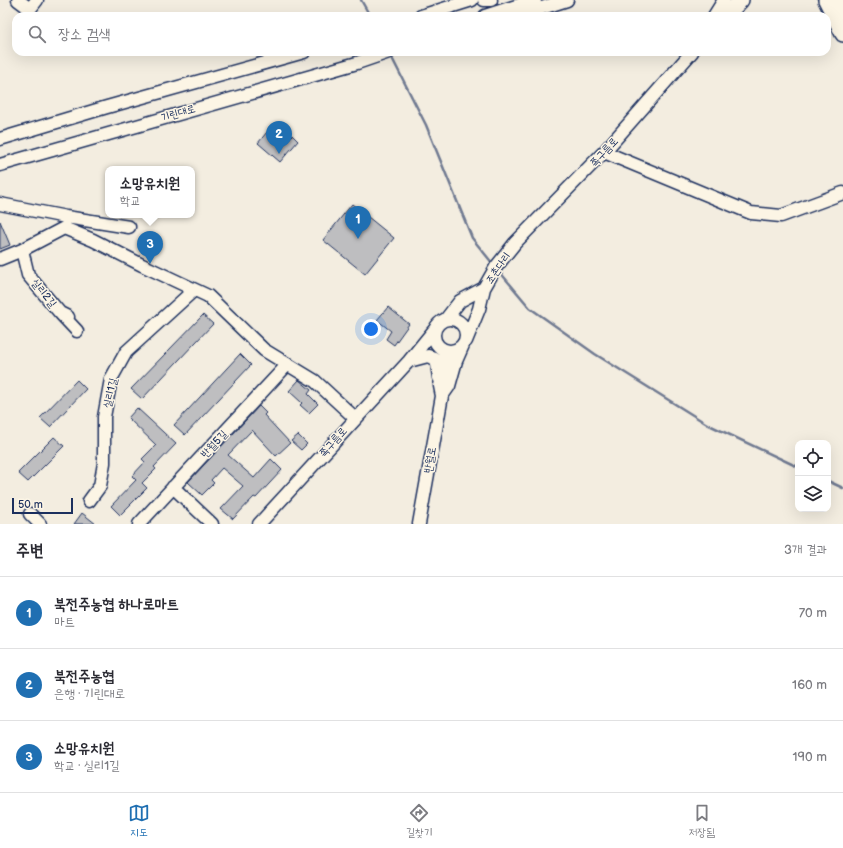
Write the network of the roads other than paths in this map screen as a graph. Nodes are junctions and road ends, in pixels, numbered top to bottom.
1 (18, 0) edge
2 (37, 0) edge
3 (472, 0) edge
4 (484, 0) edge
5 (491, 0) edge
6 (536, 0) edge
7 (568, 0) edge
8 (724, 0) edge
9 (741, 0) edge
10 (826, 0) edge
11 (839, 0) edge
12 (843, 8) edge
13 (434, 12) edge
14 (498, 12) edge
15 (530, 12) edge
16 (716, 12) edge
17 (730, 12) edge
18 (843, 34) edge
19 (290, 56) edge
20 (377, 56) edge
21 (688, 56) edge
22 (0, 139) edge
23 (604, 152) junction
24 (0, 165) edge
25 (843, 193) edge
26 (0, 204) edge
27 (65, 222) junction
28 (129, 227) dead end
29 (511, 248) joint
30 (22, 250) junction
31 (0, 260) edge
32 (484, 288) junction
33 (194, 290) junction
34 (446, 319) junction
35 (435, 329) junction
36 (77, 331) dead end
37 (464, 343) junction
38 (441, 348) junction
39 (409, 361) junction
40 (288, 364) junction
41 (441, 382) junction
42 (442, 396) junction
43 (356, 418) junction
44 (173, 487) junction
45 (88, 501) dead end
46 (30, 514) dead end
47 (40, 524) edge
48 (139, 524) edge
49 (212, 524) edge
50 (259, 524) edge
51 (419, 524) edge

1 - 2 street
3 - 13 street
4 - 5 street
6 - 14 street
7 - 15 street
8 - 16 street
9 - 17 main road
10 - 18 main road
11 - 12 main road
19 - 22 street
20 - 24 street, 기린대로
21 - 23 street, 쪽구름로
23 - 25 street
23 - 29 street, 쪽구름로
26 - 27 street
27 - 28 street
27 - 30 street
27 - 33 street
29 - 32 street, 조촌다리
30 - 31 street
30 - 36 street, 실리2길
32 - 34 street
32 - 37 street, 조촌다리
33 - 40 street
33 - 45 street, 실리1길
34 - 35 street
34 - 37 street
35 - 38 street
35 - 39 street
37 - 38 street
37 - 42 street, 조촌다리
38 - 39 street
38 - 41 street
39 - 41 street
39 - 43 street, 쪽구름로
40 - 43 street
40 - 44 street, 반월5길
41 - 42 street
42 - 51 street, 반월로
43 - 50 street, 쪽구름로
44 - 48 street, 반월5길
44 - 49 street
46 - 47 street

